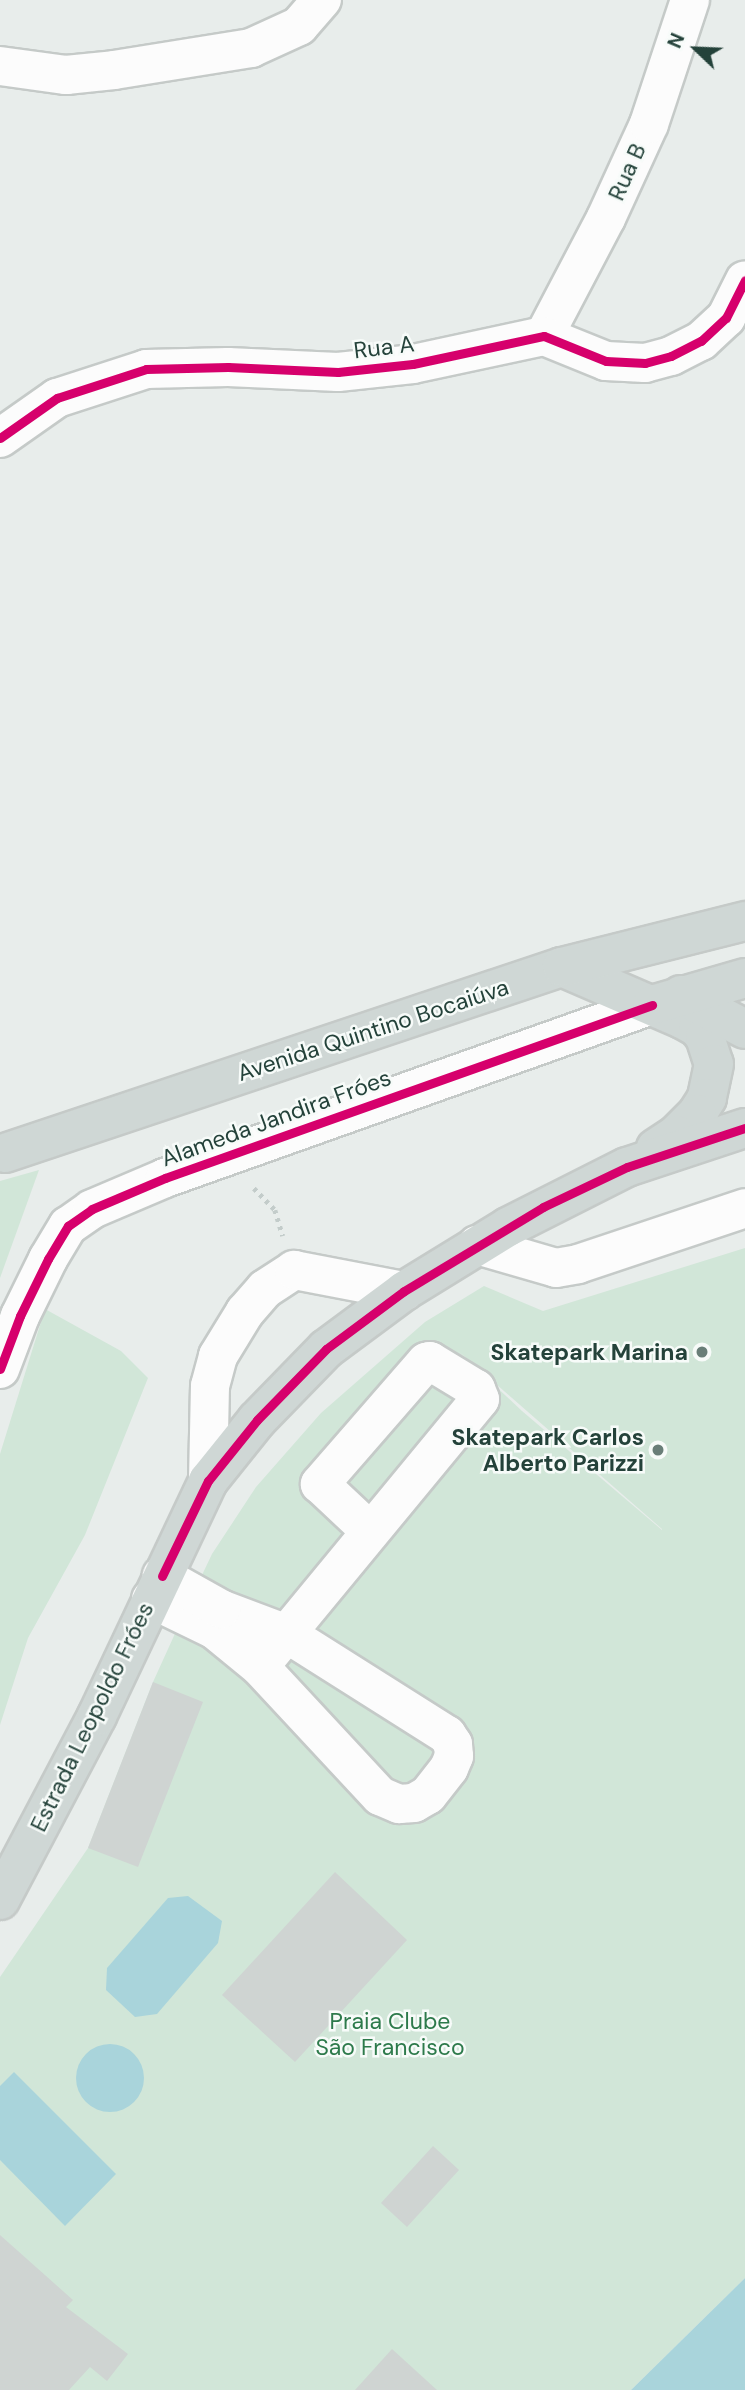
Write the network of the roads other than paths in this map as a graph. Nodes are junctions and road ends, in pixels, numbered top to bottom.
1 (323, 0) edge
2 (690, 0) edge
3 (0, 66) edge
4 (745, 280) edge
5 (544, 336) junction
6 (0, 438) edge
7 (745, 921) edge
8 (562, 967) junction
9 (745, 978) edge
10 (667, 1000) junction
11 (745, 1029) edge
12 (745, 1128) edge
13 (5, 1153) dead end
14 (627, 1167) junction
15 (745, 1208) edge
16 (477, 1245) junction
17 (404, 1291) junction
18 (0, 1369) edge
19 (208, 1481) junction
20 (370, 1531) dead end
21 (156, 1587) junction
22 (287, 1634) junction
23 (260, 1667) junction
24 (0, 1900) edge

1 - 3 street
2 - 5 street, Rua B
4 - 5 street
5 - 6 street, Rua A
7 - 8 main road, Avenida Quintino Bocaiúva
8 - 10 main road
8 - 13 main road, Avenida Quintino Bocaiúva
9 - 10 main road
10 - 11 main road
10 - 14 main road
10 - 18 street, Alameda Jandira Fróes
12 - 14 main road
14 - 16 main road, Estrada Leopoldo Fróes
15 - 16 street
16 - 17 main road, Estrada Leopoldo Fróes
17 - 19 main road, Estrada Leopoldo Fróes
17 - 19 street
19 - 21 main road, Estrada Leopoldo Fróes
20 - 22 street
21 - 22 street
21 - 23 street
21 - 24 main road, Estrada Leopoldo Fróes
22 - 23 street
22 - 23 street

